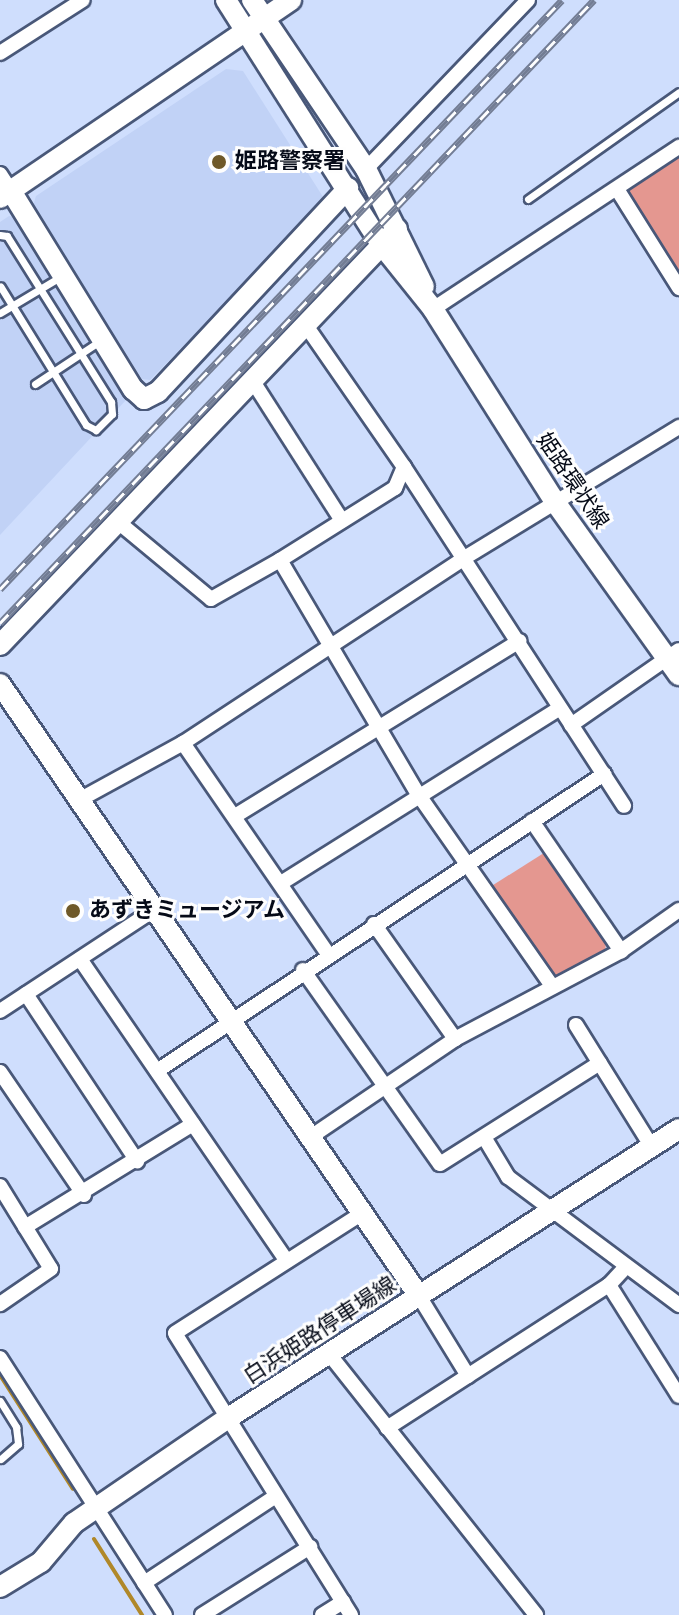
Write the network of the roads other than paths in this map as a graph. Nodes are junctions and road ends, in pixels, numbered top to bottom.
1 (83, 0) edge
2 (226, 0) edge
3 (252, 0) edge
4 (291, 0) edge
5 (528, 0) edge
6 (263, 18) junction
7 (244, 30) junction
8 (0, 53) edge
9 (679, 92) edge
10 (679, 147) edge
11 (366, 169) junction
12 (4, 188) edge
13 (348, 188) junction
14 (617, 189) junction
15 (528, 199) dead end
16 (397, 229) junction
17 (0, 235) edge
18 (381, 244) junction
19 (63, 275) junction
20 (0, 286) edge
21 (679, 288) edge
22 (39, 289) junction
23 (12, 305) junction
24 (433, 309) junction
25 (0, 313) edge
26 (305, 324) junction
27 (103, 340) junction
28 (80, 354) junction
29 (53, 372) junction
30 (252, 380) junction
31 (35, 384) dead end
32 (679, 427) edge
33 (404, 467) junction
34 (555, 502) junction
35 (117, 521) junction
36 (342, 521) junction
37 (466, 557) junction
38 (280, 560) junction
39 (519, 641) junction
40 (0, 645) edge
41 (334, 645) junction
42 (673, 654) edge
43 (679, 675) edge
44 (0, 684) edge
45 (560, 708) junction
46 (571, 725) junction
47 (379, 727) junction
48 (183, 743) junction
49 (604, 774) junction
50 (418, 794) junction
51 (79, 800) junction
52 (624, 806) dead end
53 (235, 816) junction
54 (532, 821) junction
55 (466, 863) junction
56 (281, 883) junction
57 (154, 910) junction
58 (679, 910) edge
59 (374, 924) junction
60 (621, 951) junction
61 (328, 954) junction
62 (80, 959) junction
63 (303, 970) junction
64 (551, 985) junction
65 (26, 994) junction
66 (0, 1011) edge
67 (228, 1021) junction
68 (576, 1025) dead end
69 (455, 1039) junction
70 (600, 1063) junction
71 (157, 1071) junction
72 (0, 1072) edge
73 (384, 1088) junction
74 (193, 1124) junction
75 (679, 1129) edge
76 (484, 1137) junction
77 (309, 1138) junction
78 (652, 1147) junction
79 (137, 1161) junction
80 (0, 1186) edge
81 (84, 1195) junction
82 (555, 1209) junction
83 (361, 1214) junction
84 (25, 1227) junction
85 (287, 1261) junction
86 (626, 1267) junction
87 (609, 1285) junction
88 (419, 1296) junction
89 (0, 1304) edge
90 (679, 1305) edge
91 (330, 1355) junction
92 (0, 1358) edge
93 (468, 1376) junction
94 (679, 1396) edge
95 (0, 1401) edge
96 (225, 1420) junction
97 (387, 1428) junction
98 (0, 1459) edge
99 (276, 1496) junction
100 (97, 1509) junction
101 (310, 1547) junction
102 (144, 1583) junction
103 (0, 1587) edge
104 (347, 1608) edge
105 (165, 1615) edge
106 (202, 1615) edge
107 (322, 1615) edge
108 (536, 1615) edge

1 - 8 street
2 - 7 street, 姫路環状線
3 - 6 street, 姫路環状線
4 - 6 street
5 - 11 street
6 - 7 street
6 - 11 street, 姫路環状線
7 - 12 street
7 - 13 street, 姫路環状線
9 - 15 lane
10 - 14 street
11 - 16 street, 姫路環状線
12 - 19 street
13 - 18 street, 姫路環状線
13 - 27 street
14 - 21 street
14 - 24 street
16 - 18 street
16 - 24 street, 姫路環状線
17 - 22 lane
18 - 24 street, 姫路環状線
18 - 26 street
19 - 22 lane
19 - 27 street
20 - 23 lane
22 - 23 lane
22 - 28 lane
23 - 25 lane
23 - 29 lane
24 - 34 street, 姫路環状線
26 - 30 street
26 - 33 street
27 - 28 lane
28 - 29 lane
28 - 29 lane
29 - 31 lane
30 - 35 street
30 - 36 street
32 - 34 street
33 - 36 street
33 - 37 street
34 - 37 street
34 - 42 street, 姫路環状線
35 - 38 street
35 - 40 street
36 - 38 street
37 - 39 street
37 - 41 street
38 - 41 street
39 - 45 street
39 - 47 street
41 - 47 street
41 - 48 street
42 - 43 street, 姫路環状線
42 - 46 street
44 - 51 street
45 - 46 street
45 - 50 street
46 - 49 street
47 - 50 street
47 - 53 street
48 - 51 street
48 - 53 street
49 - 52 street
49 - 54 street
50 - 55 street
50 - 56 street
51 - 57 street
53 - 56 street
54 - 55 street
54 - 60 street
55 - 59 street
55 - 64 street
56 - 61 street
57 - 62 street
57 - 67 street
58 - 60 street
59 - 61 street
59 - 69 street
60 - 64 street
61 - 63 street
62 - 65 street
62 - 71 street
63 - 67 street
63 - 73 street
64 - 69 street
65 - 66 street
65 - 79 street
67 - 71 street
67 - 77 street
68 - 70 street
69 - 73 street
70 - 76 street
70 - 78 street
71 - 74 street
72 - 81 street
73 - 76 street
73 - 77 street
74 - 79 street
74 - 85 street
75 - 78 street, 白浜姫路停車場線
76 - 82 street
77 - 83 street
78 - 82 street, 白浜姫路停車場線
79 - 81 street
80 - 84 street
81 - 84 street
82 - 86 street
82 - 88 street, 白浜姫路停車場線
83 - 85 street
83 - 88 street
84 - 89 street
85 - 96 street
86 - 87 street
86 - 90 street
87 - 93 street
87 - 94 street
88 - 91 street, 白浜姫路停車場線
88 - 93 street
91 - 96 street, 白浜姫路停車場線
91 - 97 street
92 - 100 street
93 - 97 street
95 - 98 lane
96 - 99 street
96 - 100 street, 白浜姫路停車場線
97 - 108 street
99 - 101 street
99 - 102 street
100 - 102 street
100 - 103 street, 白浜姫路停車場線
101 - 104 street
101 - 106 street
102 - 105 street
104 - 107 street

